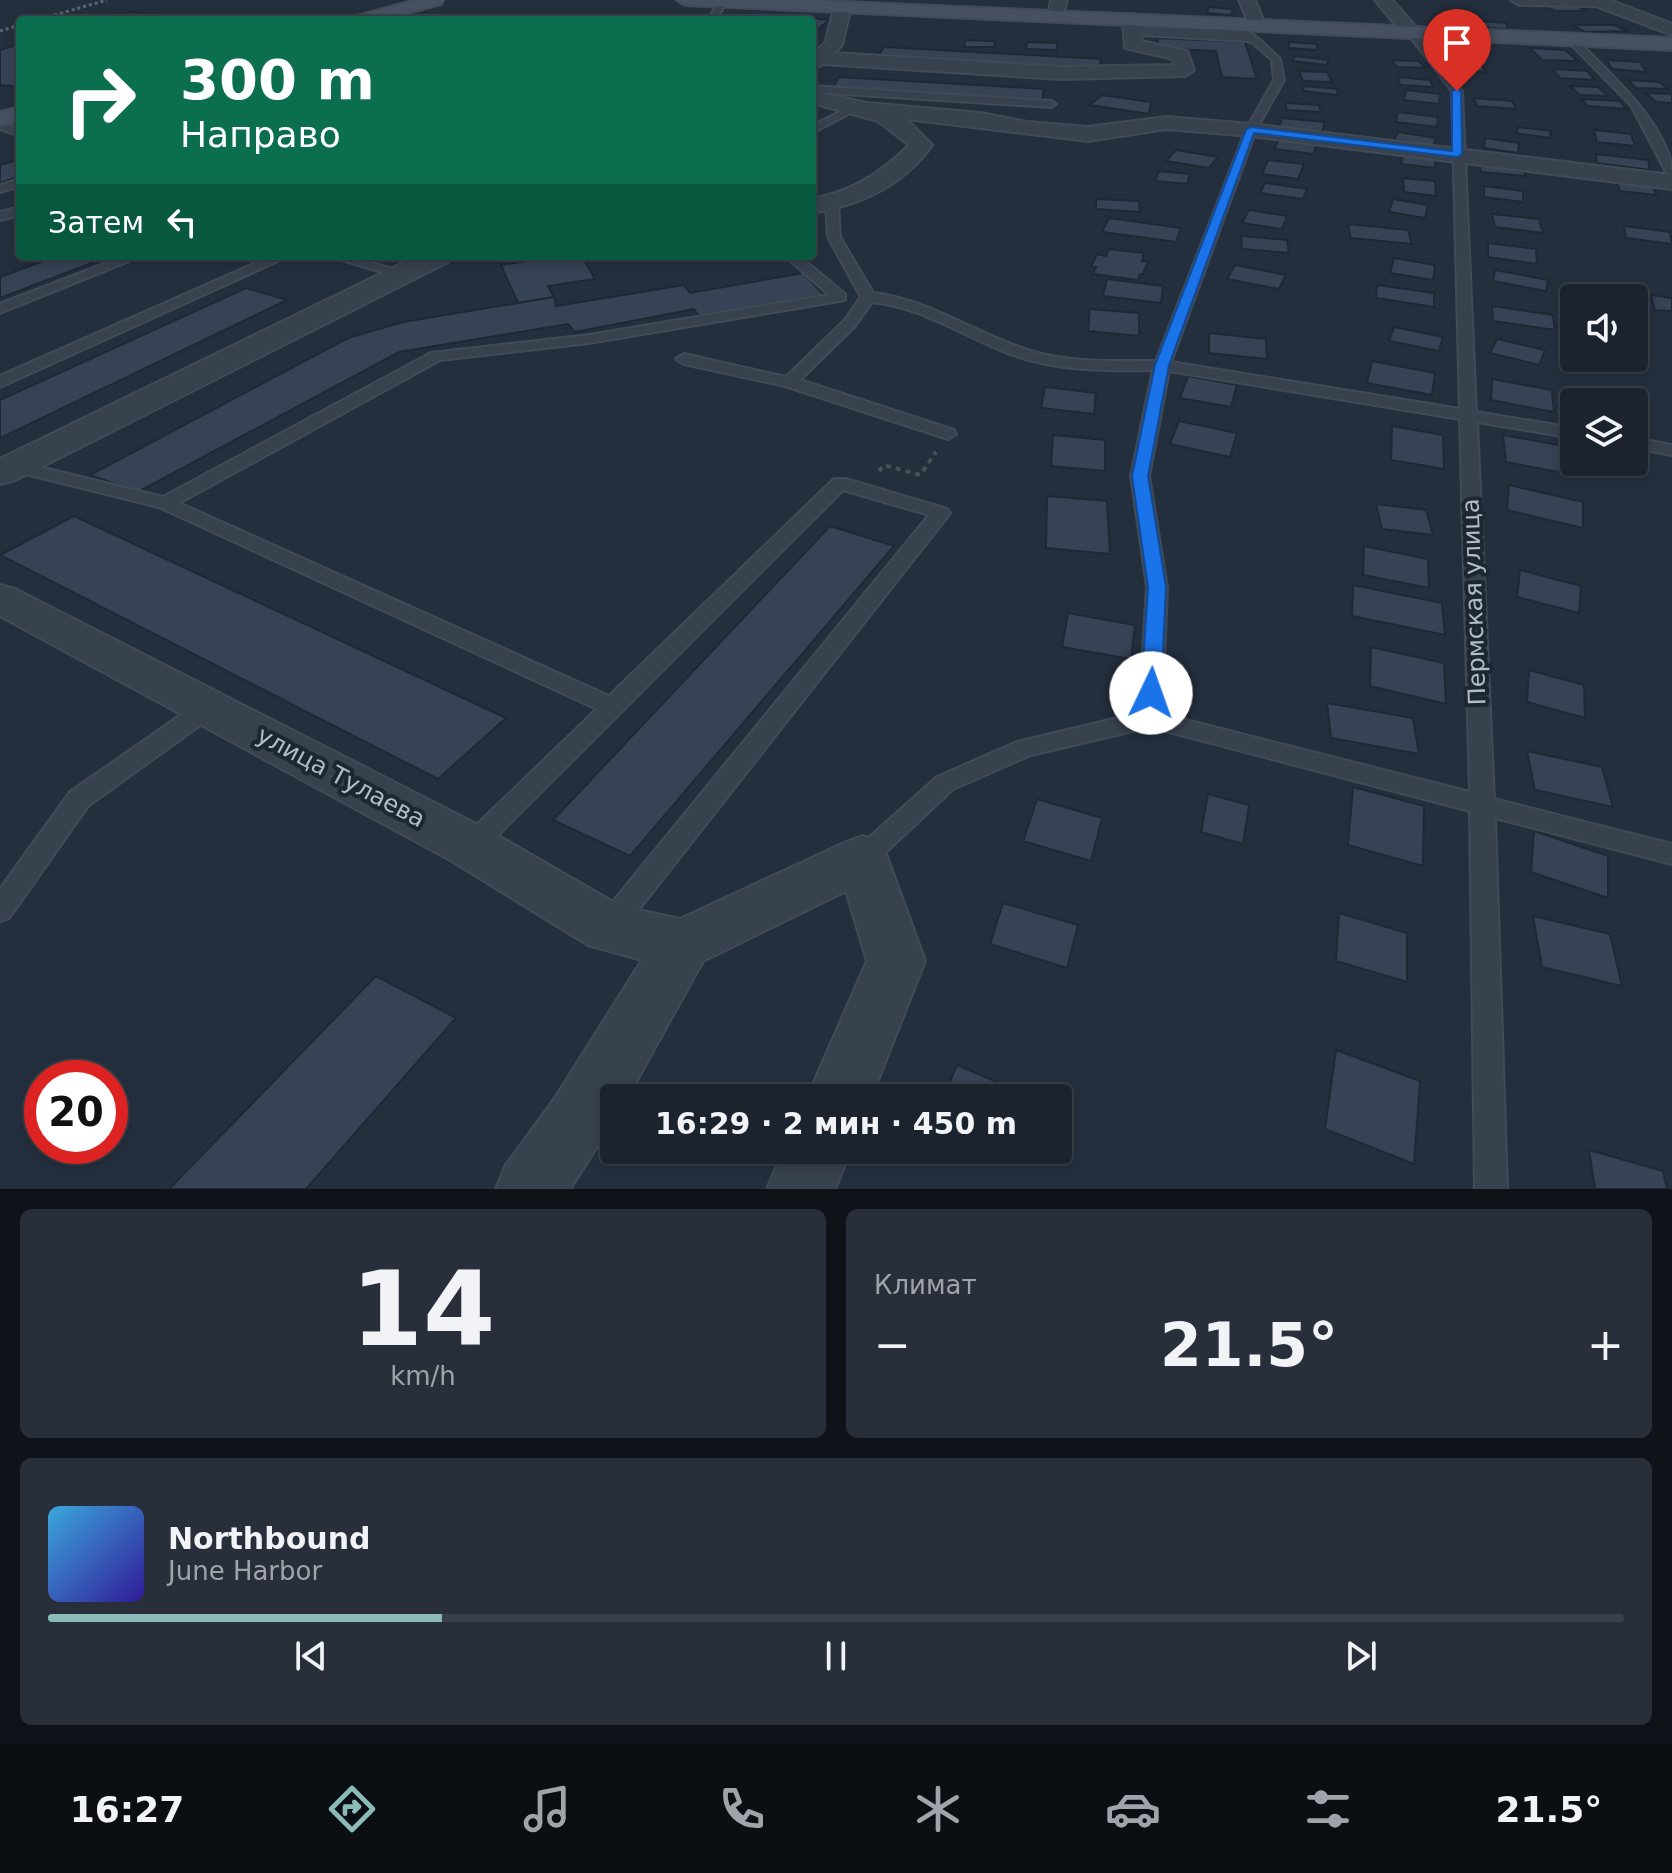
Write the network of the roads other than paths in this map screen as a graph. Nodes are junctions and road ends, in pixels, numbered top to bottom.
1 (435, 0) edge
2 (685, 0) edge
3 (1247, 0) edge
4 (1383, 0) edge
5 (1519, 0) edge
6 (1596, 0) edge
7 (723, 1) edge
8 (778, 2) edge
9 (869, 3) edge
10 (843, 6) junction
11 (1058, 8) edge
12 (377, 16) edge
13 (1132, 25) junction
14 (1251, 30) junction
15 (1672, 30) edge
16 (1410, 31) junction
17 (1571, 39) junction
18 (1672, 44) edge
19 (816, 58) edge
20 (816, 60) edge
21 (1061, 73) junction
22 (816, 89) edge
23 (816, 98) edge
24 (1051, 104) junction
25 (861, 108) junction
26 (1011, 124) junction
27 (816, 128) edge
28 (1251, 130) junction
29 (1457, 154) junction
30 (1672, 172) edge
31 (1672, 182) edge
32 (822, 205) edge
33 (126, 260) edge
34 (274, 260) edge
35 (349, 260) edge
36 (430, 260) edge
37 (796, 260) edge
38 (402, 274) junction
39 (868, 297) junction
40 (0, 309) edge
41 (684, 359) dead end
42 (1162, 365) junction
43 (0, 382) edge
44 (789, 382) junction
45 (1467, 416) junction
46 (1560, 431) edge
47 (948, 434) road end
48 (1648, 446) edge
49 (1672, 450) edge
50 (8, 470) edge
51 (165, 503) junction
52 (0, 598) edge
53 (209, 707) junction
54 (613, 707) junction
55 (1150, 719) junction
56 (1482, 803) junction
57 (471, 846) junction
58 (1672, 854) edge
59 (863, 858) junction
60 (0, 910) edge
61 (608, 928) junction
62 (683, 944) junction
63 (845, 1084) edge
64 (812, 1164) edge
65 (530, 1189) edge
66 (801, 1189) edge
67 (1491, 1189) edge

1 - 12 main road
2 - 7 main road
3 - 14 street
4 - 16 street
5 - 6 street
6 - 15 street
7 - 8 main road
8 - 10 main road
9 - 10 main road
9 - 11 main road
10 - 19 street
11 - 13 main road
13 - 14 street
13 - 14 main road
13 - 21 street
14 - 16 main road
14 - 28 lane
16 - 17 main road
16 - 29 lane, Пермская улица
17 - 18 main road
17 - 30 lane
20 - 21 street
21 - 24 street
22 - 24 lane
23 - 25 street
24 - 26 street
25 - 26 street
25 - 27 lane
25 - 32 street
26 - 28 street
28 - 29 street
28 - 42 lane
29 - 31 street
29 - 45 lane, Пермская улица
32 - 39 lane
33 - 40 lane
34 - 43 lane
35 - 38 lane
36 - 38 street
37 - 51 lane
38 - 50 street
39 - 42 lane
39 - 44 lane
41 - 44 lane
42 - 45 lane
42 - 55 lane
44 - 47 lane
45 - 46 lane
45 - 56 lane, Пермская улица
48 - 49 lane
50 - 51 lane
51 - 54 lane
52 - 53 street, улица Тулаева
53 - 57 street, улица Тулаева
53 - 60 lane
54 - 57 lane
54 - 61 lane
55 - 56 lane
55 - 59 lane
56 - 58 lane
56 - 67 lane, Пермская улица
57 - 61 street, улица Тулаева
59 - 62 street
59 - 63 street
61 - 62 street, улица Тулаева
62 - 65 street
64 - 66 street

